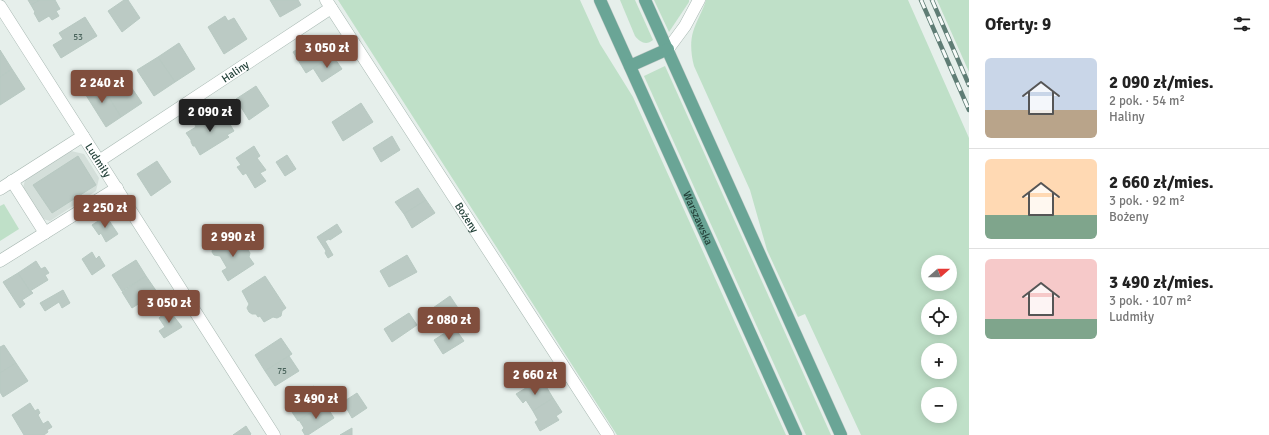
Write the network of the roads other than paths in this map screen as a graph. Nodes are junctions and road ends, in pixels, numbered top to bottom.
1 (600, 0) edge
2 (646, 0) edge
3 (698, 1) edge
4 (329, 4) edge
5 (0, 6) edge
6 (668, 49) junction
7 (630, 66) junction
8 (83, 136) junction
9 (99, 161) junction
10 (12, 181) junction
11 (0, 188) edge
12 (117, 188) junction
13 (45, 233) junction
14 (0, 261) edge
15 (274, 435) edge
16 (608, 435) edge
17 (796, 435) edge
18 (841, 435) edge

1 - 7 main road, Warszawska
2 - 6 main road
3 - 6 street
4 - 9 street, Haliny
4 - 16 street, Bożeny
5 - 8 street, Ludmiły
6 - 7 main road
6 - 18 main road
7 - 17 main road, Warszawska
8 - 9 street, Ludmiły
8 - 10 street
9 - 12 street, Ludmiły
10 - 11 street
10 - 13 street
12 - 13 street
12 - 15 street, Ludmiły
13 - 14 street

